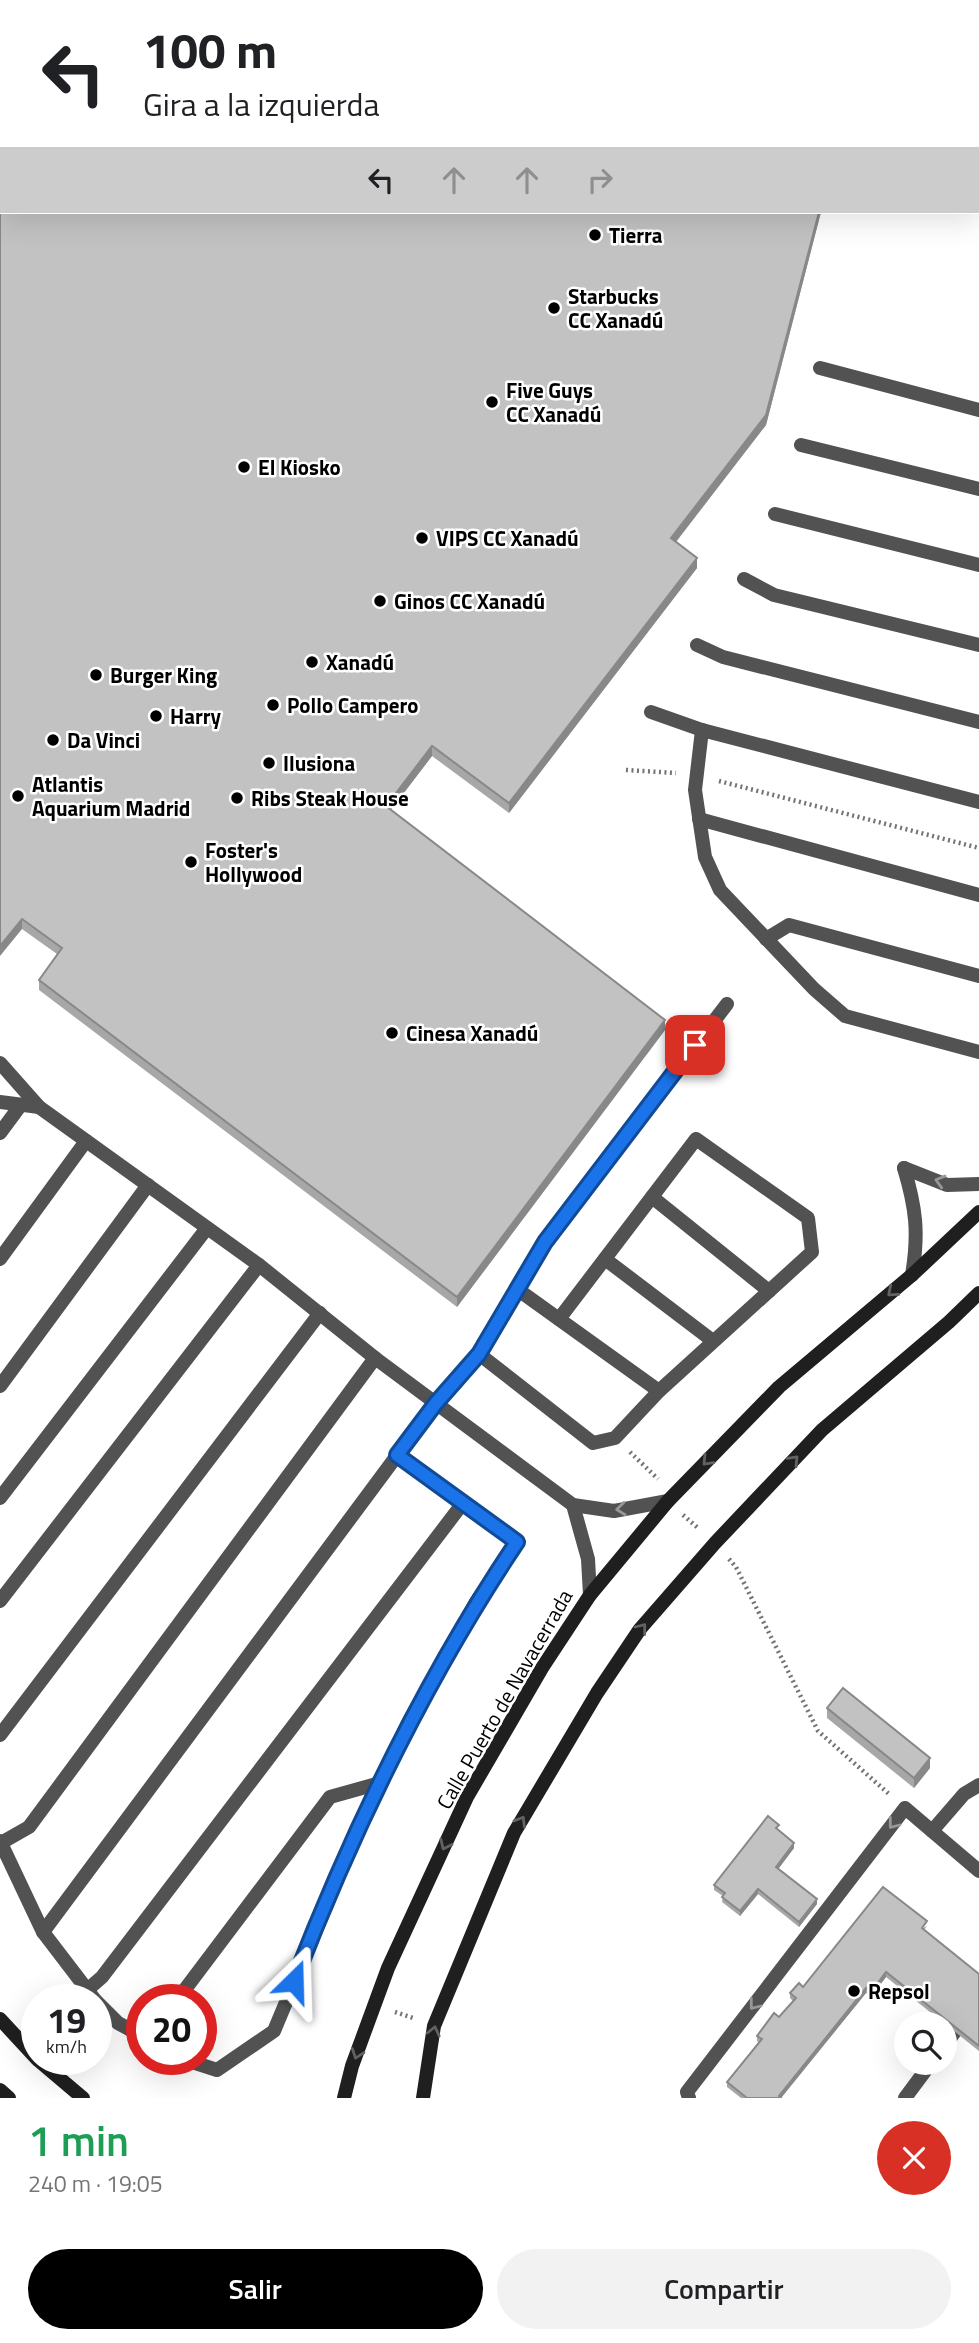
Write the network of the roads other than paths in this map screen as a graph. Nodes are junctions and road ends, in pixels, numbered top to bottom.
1 (820, 368) dead end
2 (979, 410) edge
3 (801, 445) dead end
4 (979, 489) edge
5 (775, 514) dead end
6 (979, 565) edge
7 (744, 579) dead end
8 (697, 645) dead end
9 (979, 645) edge
10 (651, 712) dead end
11 (979, 722) edge
12 (702, 730) junction
13 (979, 802) edge
14 (699, 819) junction
15 (979, 895) edge
16 (766, 939) junction
17 (979, 976) edge
18 (727, 1004) dead end
19 (979, 1052) edge
20 (0, 1063) edge
21 (0, 1102) edge
22 (20, 1106) junction
23 (39, 1107) junction
24 (0, 1133) edge
25 (86, 1142) junction
26 (979, 1184) edge
27 (148, 1185) junction
28 (652, 1197) junction
29 (979, 1212) edge
30 (207, 1228) junction
31 (0, 1259) edge
32 (605, 1259) junction
33 (259, 1265) junction
34 (912, 1275) junction
35 (517, 1289) junction
36 (769, 1291) junction
37 (979, 1293) edge
38 (320, 1312) junction
39 (559, 1319) junction
40 (713, 1341) junction
41 (479, 1354) junction
42 (374, 1358) junction
43 (0, 1386) edge
44 (659, 1391) junction
45 (436, 1403) junction
46 (397, 1455) junction
47 (0, 1498) edge
48 (668, 1501) junction
49 (463, 1503) junction
50 (573, 1506) junction
51 (590, 1595) junction
52 (0, 1601) edge
53 (0, 1735) edge
54 (380, 1783) junction
55 (979, 1785) edge
56 (932, 1830) junction
57 (1, 1842) edge
58 (979, 1871) edge
59 (43, 1932) junction
60 (82, 1984) edge
61 (99, 1984) edge
62 (189, 1984) edge
63 (979, 1999) edge
64 (112, 2017) edge
65 (0, 2020) edge
66 (126, 2027) edge
67 (957, 2029) edge
68 (21, 2042) edge
69 (217, 2070) edge
70 (56, 2075) edge
71 (922, 2075) edge
72 (0, 2090) edge
73 (9, 2098) edge
74 (83, 2098) edge
75 (344, 2098) edge
76 (423, 2098) edge
77 (689, 2098) edge
78 (905, 2098) edge

1 - 2 lane
3 - 4 lane
5 - 6 lane
7 - 9 lane
8 - 11 lane
10 - 12 lane
12 - 13 lane
12 - 14 lane
14 - 15 lane
14 - 16 lane
16 - 17 lane
16 - 19 lane
18 - 35 lane
20 - 23 lane
21 - 22 lane
22 - 23 lane
22 - 24 lane
23 - 25 lane
25 - 27 lane
25 - 31 lane
26 -> 34 lane
27 - 30 lane
27 - 43 lane
28 - 32 lane
28 - 36 lane
28 - 36 lane
29 - 34 street, Calle Puerto de Navacerrada
30 - 33 lane
30 - 47 lane
32 - 39 lane
32 - 40 lane
33 - 38 lane
33 - 52 lane
34 -> 48 street, Calle Puerto de Navacerrada
35 - 39 lane
35 - 41 lane
36 - 40 lane
76 -> 37 street
38 - 42 lane
38 - 53 lane
39 - 44 lane
40 - 44 lane
41 - 44 lane
41 - 45 lane
42 - 45 lane
42 - 57 lane
45 - 46 lane
45 - 50 lane
46 - 49 lane
46 - 59 lane
48 -> 50 lane
48 - 51 street, Calle Puerto de Navacerrada
49 - 54 lane
49 - 61 lane
50 - 51 lane
51 -> 75 street, Calle Puerto de Navacerrada
54 - 62 lane
54 - 69 lane
55 - 56 lane
56 - 58 lane
56 -> 77 lane
57 - 59 lane
59 - 60 lane
63 - 67 lane
64 - 66 lane
65 - 68 street
70 - 74 street
71 - 78 lane
72 - 73 street

